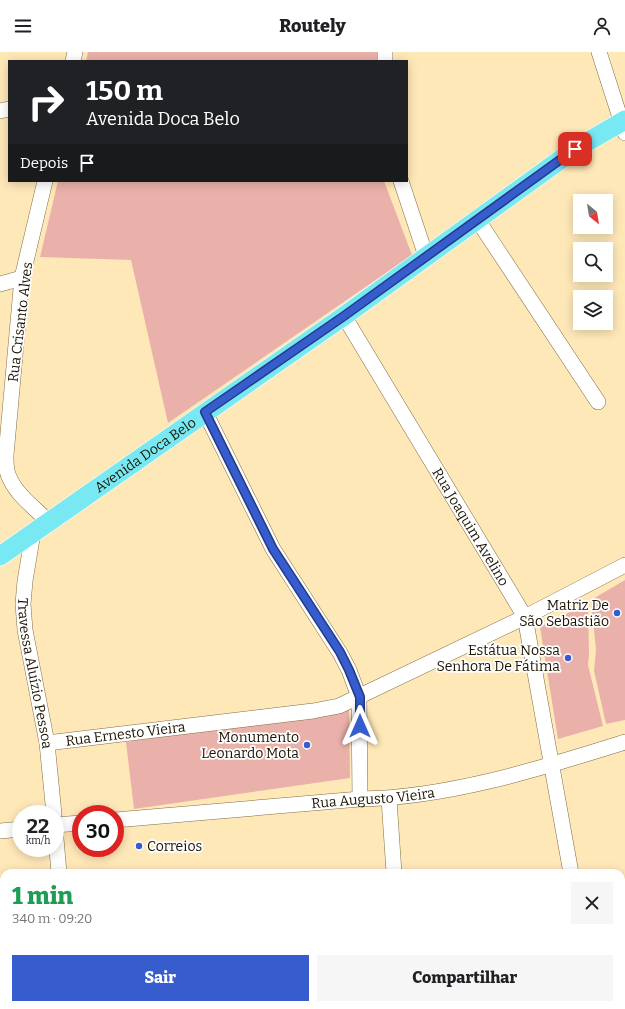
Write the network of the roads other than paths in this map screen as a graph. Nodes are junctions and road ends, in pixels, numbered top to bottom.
1 (599, 52) edge
2 (624, 125) edge
3 (45, 182) edge
4 (401, 182) edge
5 (477, 219) junction
6 (426, 256) junction
7 (22, 278) junction
8 (0, 284) edge
9 (344, 316) junction
10 (598, 402) dead end
11 (205, 412) junction
12 (49, 522) junction
13 (33, 533) junction
14 (0, 556) edge
15 (625, 565) edge
16 (525, 617) junction
17 (360, 697) junction
18 (625, 742) edge
19 (47, 743) junction
20 (552, 764) junction
21 (360, 799) junction
22 (389, 799) junction
23 (53, 805) edge
24 (124, 819) edge
25 (12, 830) edge
26 (0, 831) edge
27 (58, 857) edge
28 (59, 869) edge
29 (394, 869) edge
30 (570, 869) edge

1 - 2 street
2 - 5 main road, Avenida Doca Belo
3 - 7 street, Rua Crisanto Alves
4 - 6 street
5 - 6 main road, Avenida Doca Belo
5 - 10 street
6 - 9 main road, Avenida Doca Belo
7 - 8 street
7 - 12 street, Rua Crisanto Alves
9 - 11 main road, Avenida Doca Belo
9 - 16 street, Rua Joaquim Avelino
11 - 12 main road, Avenida Doca Belo
11 - 17 street
12 - 13 main road, Avenida Doca Belo
13 - 14 main road, Avenida Doca Belo
13 - 19 street, Travessa Aluízio Pessoa
15 - 16 street, Rua Ernesto Vieira
16 - 17 street, Rua Ernesto Vieira
16 - 20 street, Rua Joaquim Avelino
17 - 19 street, Rua Ernesto Vieira
17 - 21 street
18 - 20 street, Rua Augusto Vieira
19 - 23 street, Travessa Aluízio Pessoa
20 - 22 street, Rua Augusto Vieira
20 - 30 street, Rua Joaquim Avelino
21 - 22 street, Rua Augusto Vieira
21 - 24 street, Rua Augusto Vieira
22 - 29 street
25 - 26 street
27 - 28 street

